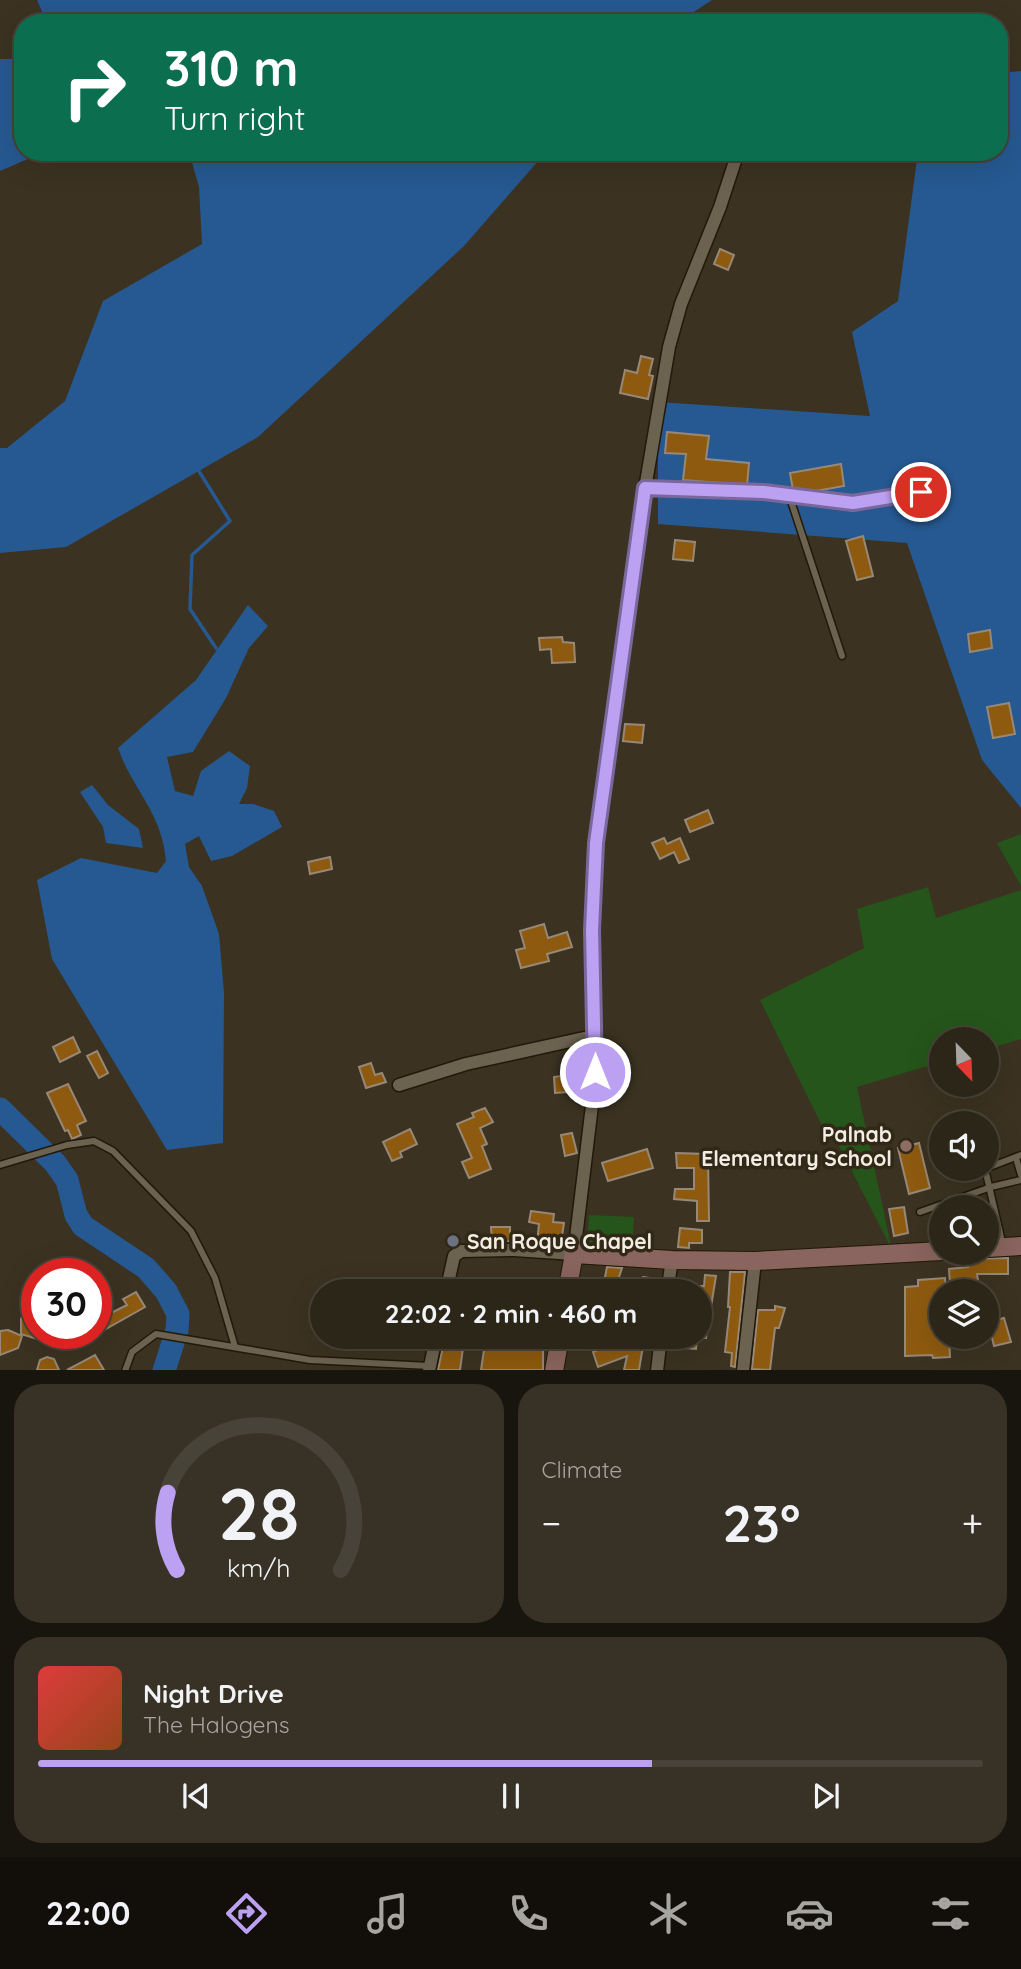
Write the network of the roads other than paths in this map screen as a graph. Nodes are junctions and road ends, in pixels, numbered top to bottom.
1 (735, 161) edge
2 (645, 488) junction
3 (921, 492) dead end
4 (789, 495) junction
5 (842, 656) dead end
6 (595, 1039) junction
7 (399, 1085) dead end
8 (1018, 1156) edge
9 (999, 1163) edge
10 (0, 1165) edge
11 (1021, 1177) edge
12 (989, 1181) edge
13 (990, 1186) junction
14 (920, 1212) dead end
15 (1004, 1247) edge
16 (929, 1252) edge
17 (574, 1254) junction
18 (672, 1260) junction
19 (755, 1261) junction
20 (449, 1279) edge
21 (569, 1279) edge
22 (669, 1279) edge
23 (235, 1347) junction
24 (434, 1349) edge
25 (558, 1349) edge
26 (660, 1349) edge
27 (430, 1368) edge
28 (125, 1370) edge
29 (554, 1370) edge
30 (657, 1370) edge
31 (743, 1370) edge

1 - 2 street
2 - 4 lane
2 - 6 street
3 - 4 lane
4 - 5 lane
6 - 7 street
6 - 17 street
8 - 9 lane
8 - 11 lane
10 - 23 lane
11 - 13 lane
12 - 13 lane
13 - 14 lane
13 - 15 lane
16 - 19 street
17 - 18 street
17 - 20 street
17 - 21 street
18 - 19 street
18 - 22 street
19 - 31 street
23 - 27 lane
23 - 28 lane
24 - 27 street
25 - 29 street
26 - 30 street

